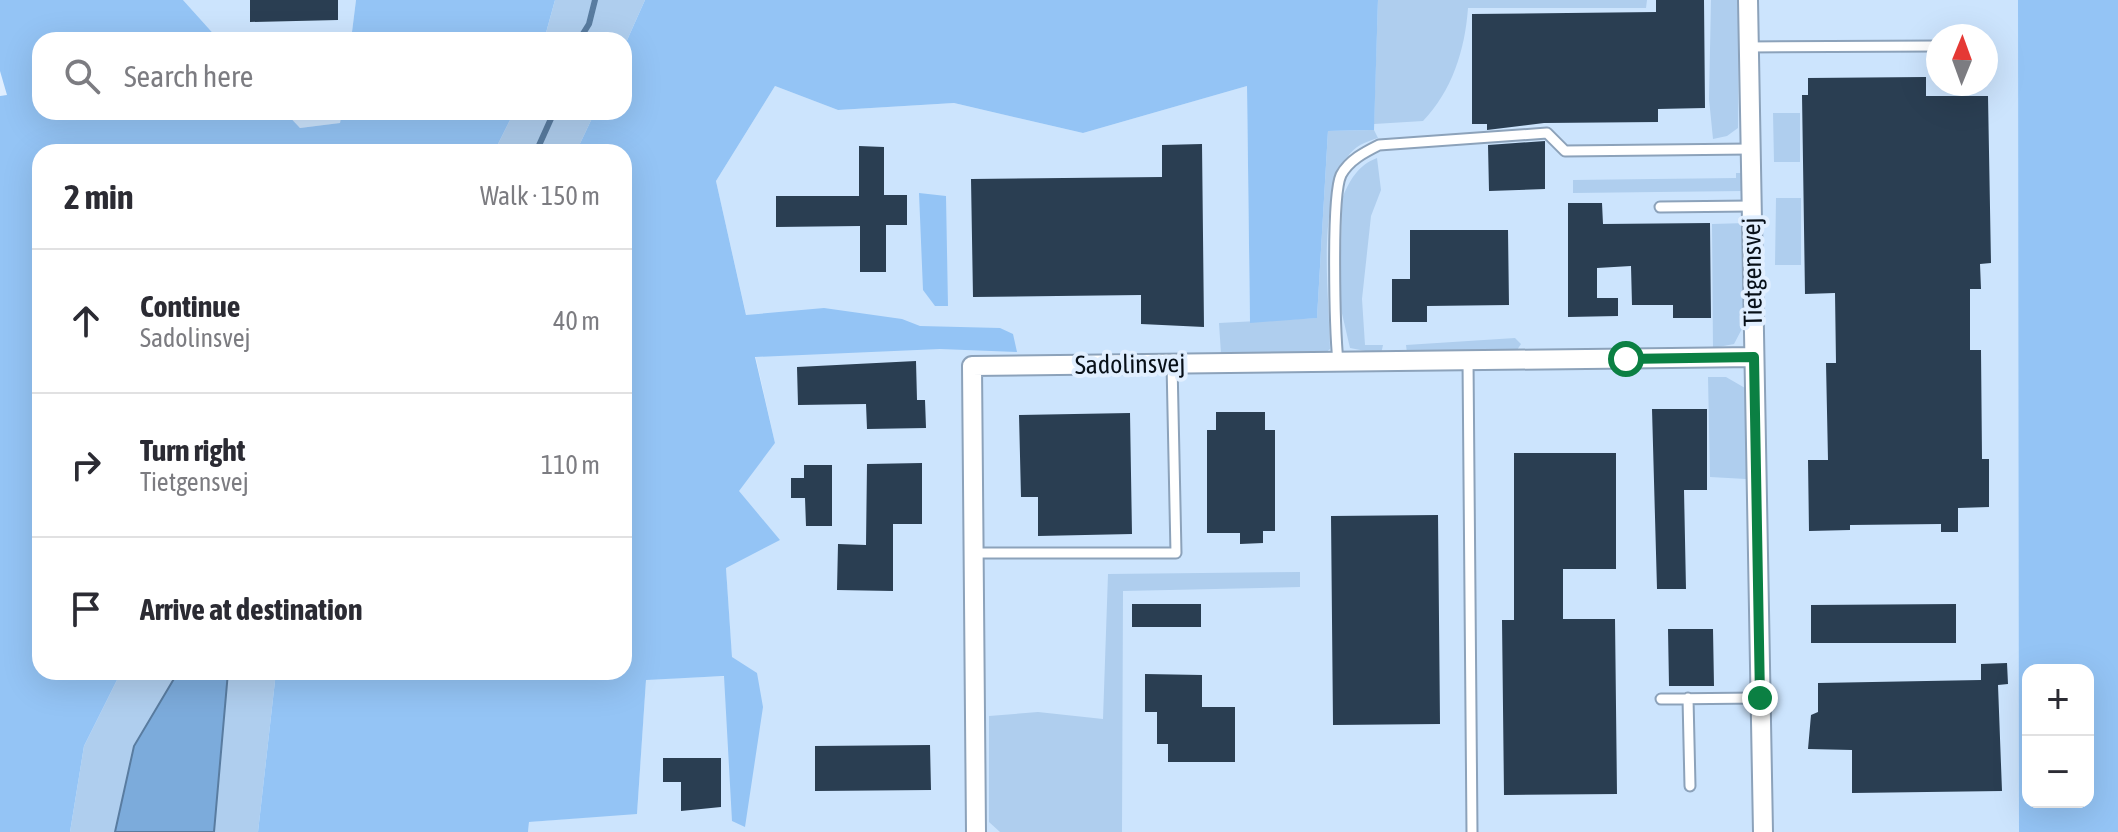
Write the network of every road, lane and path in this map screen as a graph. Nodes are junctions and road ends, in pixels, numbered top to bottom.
1 (1748, 0) edge
2 (1926, 46) edge
3 (1748, 47) junction
4 (1750, 149) junction
5 (1751, 206) junction
6 (1660, 207) dead end
7 (1754, 357) junction
8 (1468, 360) junction
9 (1338, 362) junction
10 (1172, 363) junction
11 (974, 553) junction
12 (1688, 698) junction
13 (1760, 698) junction
14 (1661, 699) dead end
15 (1690, 786) dead end
16 (976, 832) edge
17 (1472, 832) edge
18 (1763, 832) edge

1 - 3 street, Tietgensvej
2 - 3 lane
3 - 4 street, Tietgensvej
4 - 5 street, Tietgensvej
4 - 9 lane
5 - 6 lane
5 - 7 street, Tietgensvej
7 - 8 street, Sadolinsvej
7 - 13 street, Tietgensvej
8 - 9 street, Sadolinsvej
8 - 17 lane
9 - 10 street, Sadolinsvej
10 - 11 street, Sadolinsvej
10 - 11 lane
11 - 16 street, Sadolinsvej
12 - 13 lane
12 - 14 lane
12 - 15 lane
13 - 18 street, Tietgensvej

